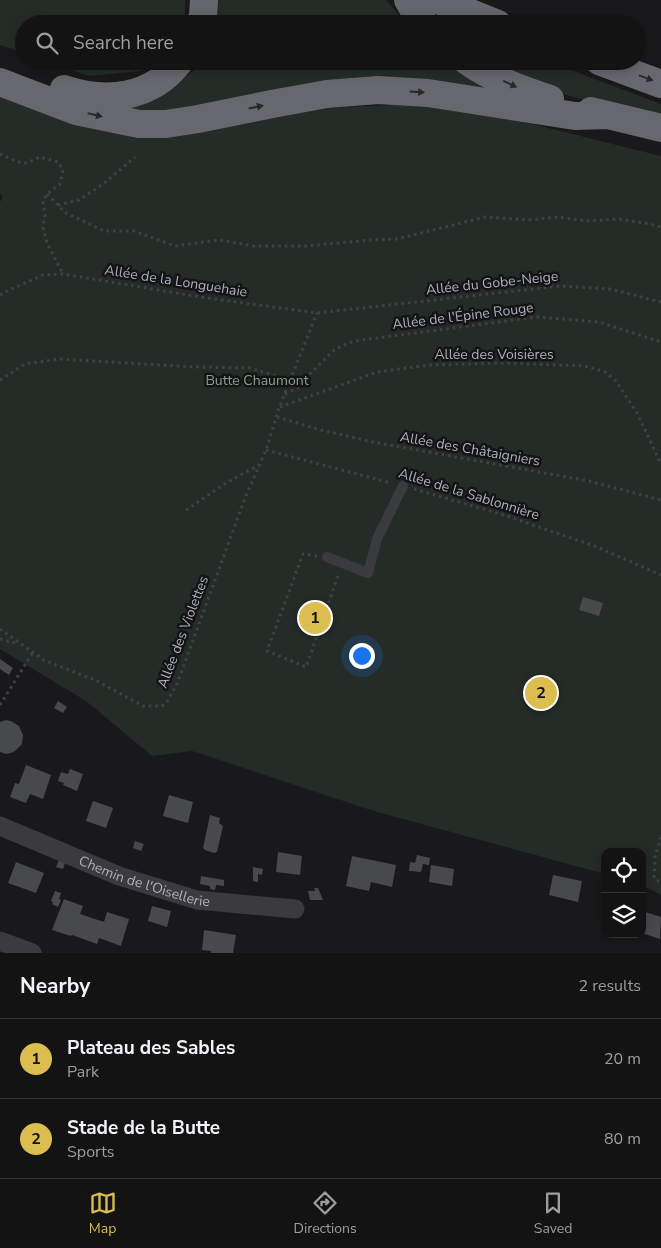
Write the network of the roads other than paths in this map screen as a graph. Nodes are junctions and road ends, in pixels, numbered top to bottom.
1 (204, 0) edge
2 (408, 0) edge
3 (438, 0) edge
4 (458, 0) edge
5 (202, 15) edge
6 (418, 15) edge
7 (476, 15) edge
8 (487, 15) edge
9 (0, 64) edge
10 (173, 70) edge
11 (481, 70) edge
12 (623, 70) edge
13 (0, 82) edge
14 (661, 84) edge
15 (607, 115) junction
16 (661, 128) edge
17 (403, 486) road end
18 (328, 557) road end
19 (0, 826) edge
20 (296, 909) dead end
21 (0, 941) edge
22 (32, 953) edge

1 - 5 highway
2 - 6 highway
3 - 7 highway
4 - 8 highway
9 - 10 highway
11 -> 15 highway
12 -> 14 highway
13 -> 15 highway
15 - 16 highway
17 - 18 lane
19 - 20 street, Chemin de l'Oisellerie
21 - 22 street

